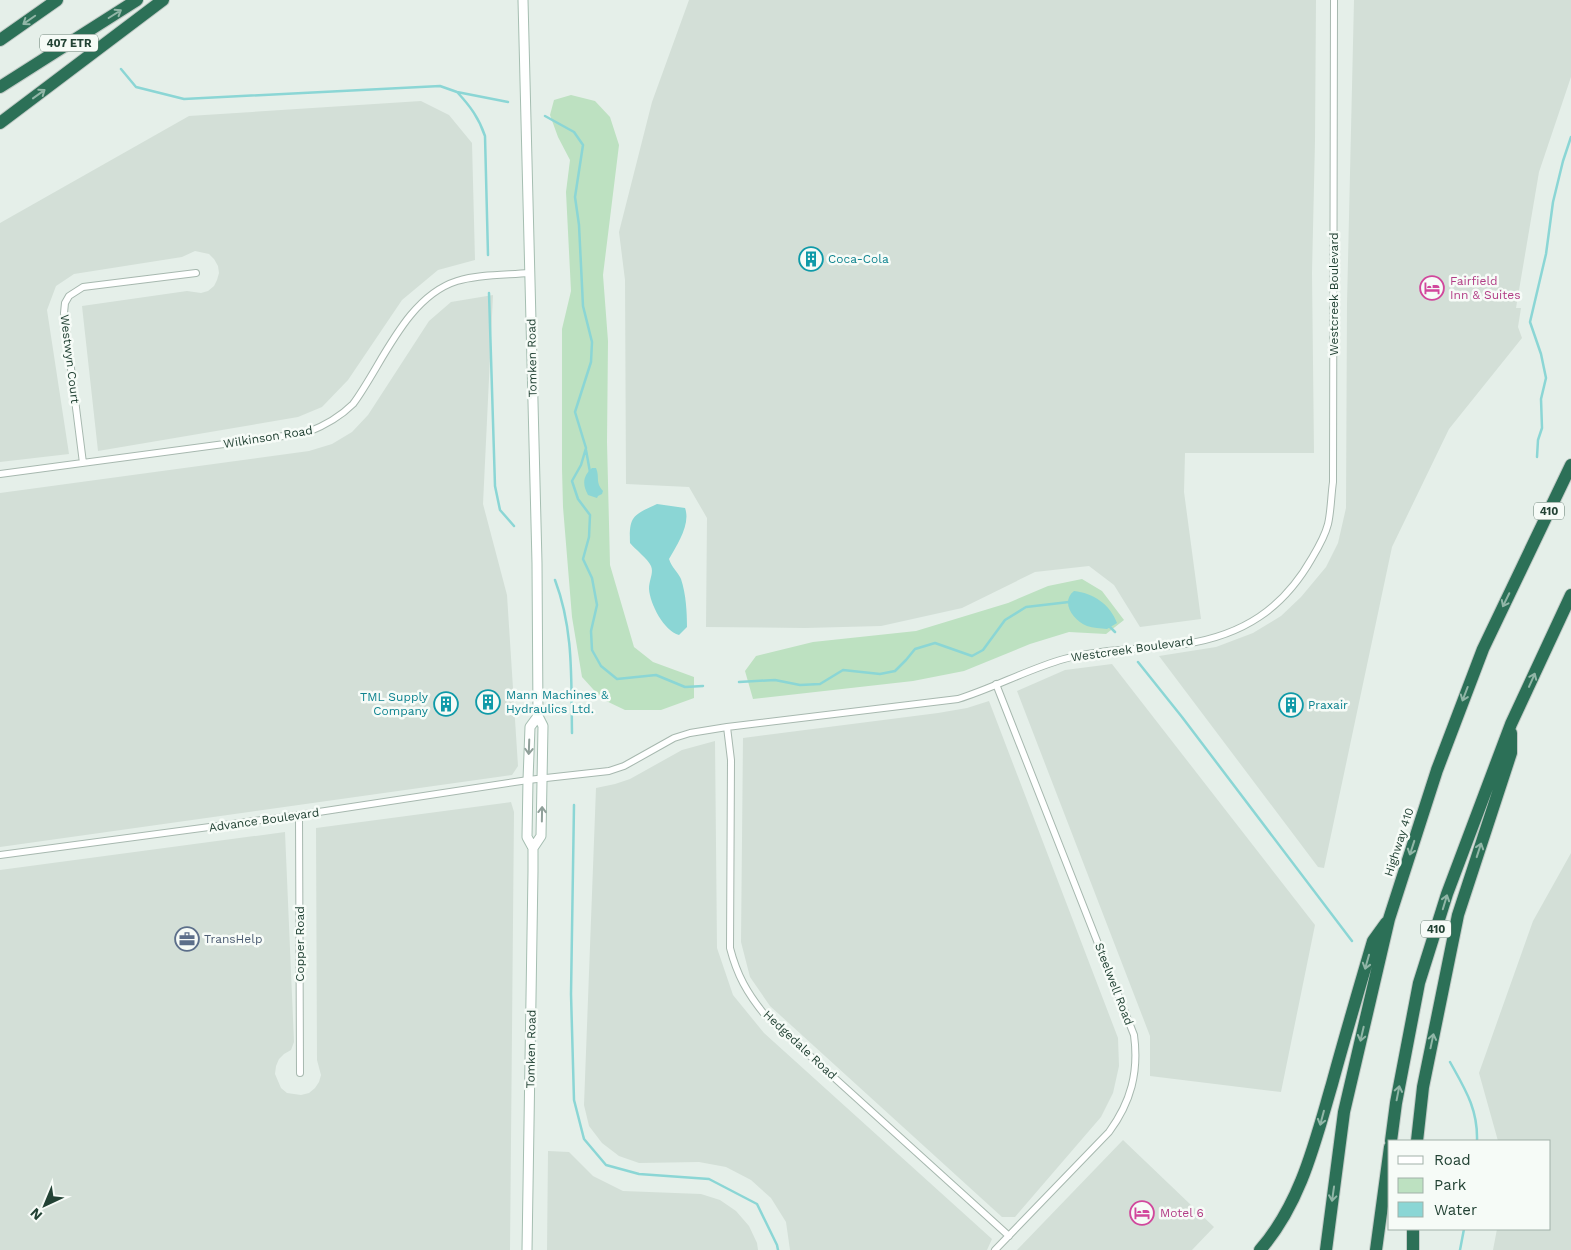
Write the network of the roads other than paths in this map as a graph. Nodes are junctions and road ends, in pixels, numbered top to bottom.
1 (58, 0) edge
2 (137, 0) edge
3 (163, 0) edge
4 (523, 0) edge
5 (1334, 0) edge
6 (0, 40) edge
7 (0, 87) edge
8 (0, 122) edge
9 (196, 273) dead end
10 (529, 273) junction
11 (83, 464) junction
12 (1571, 465) edge
13 (0, 474) edge
14 (1571, 595) edge
15 (996, 684) junction
16 (538, 716) junction
17 (1512, 724) junction
18 (727, 726) junction
19 (542, 778) junction
20 (528, 780) junction
21 (299, 815) junction
22 (533, 848) junction
23 (0, 855) edge
24 (1389, 919) junction
25 (300, 1074) dead end
26 (1390, 1140) edge
27 (1417, 1140) edge
28 (1388, 1162) edge
29 (1413, 1230) edge
30 (1010, 1236) junction
31 (527, 1250) edge
32 (996, 1250) edge
33 (1260, 1250) edge
34 (1326, 1250) edge
35 (1376, 1250) edge
36 (1413, 1250) edge

1 -> 6 highway, 407 ETR
7 -> 2 highway, 407 ETR
8 -> 3 highway
4 - 10 main road, Tomken Road
5 - 15 street, Westcreek Boulevard
9 - 11 street, Westwyn Court
10 - 11 street, Wilkinson Road
10 - 16 main road, Tomken Road
11 - 13 street, Wilkinson Road
12 -> 24 highway, Highway 410 / 410
17 -> 14 highway, 410
15 - 18 street, Westcreek Boulevard
15 - 30 street, Steelwell Road
16 - 19 main road, Tomken Road
16 -> 20 main road, Tomken Road
26 -> 17 highway, 410
27 -> 17 highway
18 - 19 street, Westcreek Boulevard
18 - 30 street, Hedgedale Road
19 - 20 street, Westcreek Boulevard
22 -> 19 main road, Tomken Road
20 - 21 street, Advance Boulevard
20 - 22 main road, Tomken Road
21 - 23 street, Advance Boulevard
21 - 25 street, Copper Road
22 - 31 main road, Tomken Road
24 -> 33 highway
24 -> 34 highway, Highway 410 / 410
28 - 35 highway
29 - 36 highway
30 - 32 street, Steelwell Road

